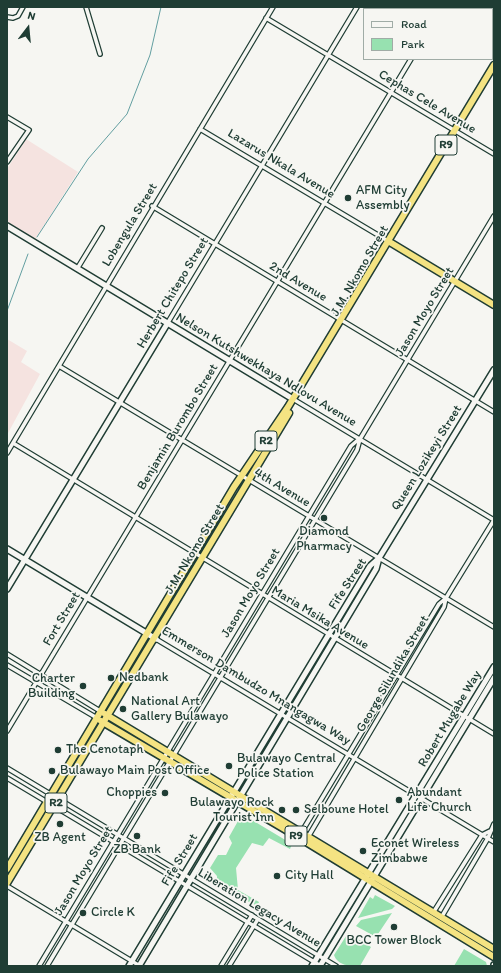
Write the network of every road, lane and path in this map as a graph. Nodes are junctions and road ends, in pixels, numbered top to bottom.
1 (23, 7) edge
2 (86, 7) edge
3 (273, 7) edge
4 (357, 7) edge
5 (7, 17) edge
6 (266, 18) junction
7 (100, 54) dead end
8 (328, 54) junction
9 (410, 60) edge
10 (494, 65) edge
11 (390, 92) junction
12 (7, 117) edge
13 (200, 129) junction
14 (455, 130) junction
15 (494, 154) edge
16 (7, 162) edge
17 (261, 166) junction
18 (324, 203) junction
19 (152, 206) junction
20 (494, 216) edge
21 (7, 226) edge
22 (102, 228) dead end
23 (390, 242) junction
24 (214, 244) junction
25 (77, 269) junction
26 (277, 282) junction
27 (456, 282) junction
28 (106, 286) junction
29 (494, 306) edge
30 (342, 321) junction
31 (167, 324) junction
32 (408, 360) junction
33 (229, 361) junction
34 (59, 366) junction
35 (494, 370) edge
36 (294, 400) junction
37 (475, 401) junction
38 (120, 402) junction
39 (494, 412) edge
40 (182, 439) junction
41 (360, 439) junction
42 (13, 443) junction
43 (7, 454) edge
44 (242, 475) junction
45 (249, 479) junction
46 (427, 479) junction
47 (73, 480) junction
48 (309, 516) junction
49 (134, 517) junction
50 (315, 519) junction
51 (494, 520) edge
52 (7, 549) edge
53 (194, 554) junction
54 (202, 558) junction
55 (379, 558) junction
56 (25, 560) junction
57 (7, 589) edge
58 (262, 595) junction
59 (87, 597) junction
60 (268, 598) junction
61 (446, 598) junction
62 (494, 627) edge
63 (147, 634) junction
64 (329, 635) junction
65 (155, 639) junction
66 (335, 639) junction
67 (7, 654) edge
68 (7, 665) edge
69 (494, 667) edge
70 (214, 674) junction
71 (40, 675) junction
72 (396, 675) junction
73 (220, 678) junction
74 (494, 678) edge
75 (402, 679) junction
76 (36, 682) junction
77 (100, 711) junction
78 (281, 714) junction
79 (108, 716) junction
80 (467, 717) junction
81 (97, 718) junction
82 (288, 718) junction
83 (104, 722) junction
84 (7, 731) edge
85 (494, 734) edge
86 (171, 753) junction
87 (348, 754) junction
88 (355, 759) junction
89 (167, 760) junction
90 (7, 768) edge
91 (7, 778) edge
92 (234, 791) junction
93 (51, 795) junction
94 (416, 795) junction
95 (242, 796) junction
96 (231, 798) junction
97 (421, 798) junction
98 (58, 799) junction
99 (47, 802) junction
100 (238, 802) junction
101 (54, 806) junction
102 (494, 824) edge
103 (490, 831) junction
104 (302, 832) junction
105 (118, 835) junction
106 (482, 835) junction
107 (309, 836) junction
108 (124, 838) junction
109 (298, 838) junction
110 (488, 838) junction
111 (113, 842) junction
112 (305, 842) junction
113 (494, 842) edge
114 (119, 845) junction
115 (7, 868) edge
116 (372, 874) junction
117 (184, 875) junction
118 (191, 879) junction
119 (368, 880) junction
120 (180, 882) junction
121 (7, 883) edge
122 (7, 886) edge
123 (187, 886) junction
124 (434, 912) junction
125 (252, 915) junction
126 (442, 917) junction
127 (258, 919) junction
128 (429, 919) junction
129 (66, 921) junction
130 (248, 922) junction
131 (437, 924) junction
132 (72, 925) junction
133 (254, 926) junction
134 (494, 949) edge
135 (318, 955) junction
136 (494, 957) edge
137 (324, 959) junction
138 (130, 964) edge
139 (313, 964) edge
140 (39, 966) edge
141 (47, 966) edge
142 (140, 966) edge
143 (221, 966) edge
144 (229, 966) edge
145 (321, 966) edge
146 (336, 966) edge

1 - 5 street
2 - 7 street
3 - 6 street, Lobengula Street
4 - 8 street, Herbert Chitepo Street
6 - 8 street, Cephas Cele Avenue
6 - 13 street, Lobengula Street
8 - 11 street, Cephas Cele Avenue
8 - 17 street, Herbert Chitepo Street
9 - 11 street, Benjamin Burombo Street
10 - 14 highway, R9
11 - 14 street, Cephas Cele Avenue
11 - 18 street, Benjamin Burombo Street
12 - 16 street
13 - 17 street, Lazarus Nkala Avenue
13 - 19 street, Lobengula Street
14 - 15 street, Cephas Cele Avenue
14 - 23 highway, R9
17 - 18 street, Lazarus Nkala Avenue
17 - 24 street, Herbert Chitepo Street
18 - 23 street, Lazarus Nkala Avenue
18 - 26 street, Benjamin Burombo Street
19 - 24 street, 2nd Avenue
19 - 28 street, Lobengula Street
20 - 27 street, Jason Moyo Street
21 - 25 street, Nelson Kutshwekhaya Ndlovu Avenue
22 - 25 street
23 - 27 highway, Lazarus Nkala Avenue
23 - 30 highway, J.M. Nkomo Street / R2
24 - 26 street, 2nd Avenue
24 - 31 street, Herbert Chitepo Street
25 - 28 street, Nelson Kutshwekhaya Ndlovu Avenue
26 - 30 street, 2nd Avenue
26 - 33 street, Benjamin Burombo Street
27 - 29 highway, Lazarus Nkala Avenue
27 - 32 street, Jason Moyo Street
28 - 31 street, Nelson Kutshwekhaya Ndlovu Avenue
28 - 34 street, Lobengula Street
30 - 32 street, 2nd Avenue
30 - 36 highway, J.M. Nkomo Street / R2
31 - 33 street, Nelson Kutshwekhaya Ndlovu Avenue
31 - 38 street, Herbert Chitepo Street
32 - 37 street, 2nd Avenue
32 - 41 street, Jason Moyo Street
33 - 36 street, Nelson Kutshwekhaya Ndlovu Avenue
33 - 40 street, Benjamin Burombo Street
34 - 38 street, 4th Avenue
34 - 42 street, Lobengula Street
35 - 37 street, Queen Lozikeyi Street
36 - 41 street, Nelson Kutshwekhaya Ndlovu Avenue
36 - 44 highway, J.M. Nkomo Street / R2
36 - 45 highway, J.M. Nkomo Street / R2
37 - 39 street, 2nd Avenue
37 - 46 street, Queen Lozikeyi Street
38 - 40 street, 4th Avenue
38 - 47 street, Herbert Chitepo Street
40 - 44 street, 4th Avenue
40 - 49 street, Benjamin Burombo Street
41 - 46 street, Nelson Kutshwekhaya Ndlovu Avenue
41 - 48 street, Jason Moyo Street
41 - 50 street, Jason Moyo Street
42 - 43 street, Lobengula Street
42 - 47 street, Maria Msika Avenue
44 - 45 street, 4th Avenue
44 - 53 highway, J.M. Nkomo Street / R2
45 - 48 street, 4th Avenue
45 - 54 highway, J.M. Nkomo Street / R2
46 - 51 street, Nelson Kutshwekhaya Ndlovu Avenue
46 - 55 street, Queen Lozikeyi Street
47 - 49 street, Maria Msika Avenue
47 - 56 street, Herbert Chitepo Street
48 - 50 street, 4th Avenue
48 - 58 street, Jason Moyo Street
49 - 53 street, Maria Msika Avenue
49 - 59 street, Fort Street
50 - 55 street, 4th Avenue
50 - 60 street, Jason Moyo Street
51 - 61 street, George Silundika Street
52 - 56 street, Emmerson Dambudzo Mnangagwa Way
53 - 54 street, Maria Msika Avenue
53 - 63 highway, J.M. Nkomo Street / R2
54 - 58 street, Maria Msika Avenue
54 - 65 highway, J.M. Nkomo Street / R2
55 - 61 street, 4th Avenue
55 - 64 street, Fife Street
55 - 66 street, Fife Street
56 - 57 street, Herbert Chitepo Street
56 - 59 street, Emmerson Dambudzo Mnangagwa Way
58 - 60 street, Maria Msika Avenue
58 - 70 street, Jason Moyo Street
59 - 63 street, Emmerson Dambudzo Mnangagwa Way
59 - 71 street, Fort Street
60 - 64 street, Maria Msika Avenue
60 - 73 street, Jason Moyo Street
61 - 62 street, 4th Avenue
61 - 72 street, George Silundika Street
61 - 75 street, George Silundika Street
63 - 65 street, Emmerson Dambudzo Mnangagwa Way
63 - 77 highway, J.M. Nkomo Street / R2
64 - 66 street, Maria Msika Avenue
64 - 78 street, Fife Street
65 - 70 street, Emmerson Dambudzo Mnangagwa Way
65 - 79 highway, J.M. Nkomo Street / R2
66 - 72 street, Maria Msika Avenue
66 - 82 street, Fife Street
67 - 71 street
68 - 76 street
69 - 80 street, Robert Mugabe Way
70 - 73 street, Emmerson Dambudzo Mnangagwa Way
70 - 86 street, Jason Moyo Street
71 - 76 street, Fort Street
71 - 77 street
72 - 75 street, Maria Msika Avenue
72 - 87 street, George Silundika Street
73 - 78 street, Emmerson Dambudzo Mnangagwa Way
73 - 86 street, Jason Moyo Street
74 - 80 street, Robert Mugabe Way
75 - 80 street, Maria Msika Avenue
75 - 88 street, George Silundika Street
76 - 81 street
76 - 84 street, Fort Street
77 - 79 highway, R9
77 - 81 highway, J.M. Nkomo Street / R2
78 - 82 street, Emmerson Dambudzo Mnangagwa Way
78 - 92 street, Fife Street
79 - 83 highway, J.M. Nkomo Street / R2
79 - 86 highway, R9
80 - 85 street, Maria Msika Avenue
80 - 94 street, Robert Mugabe Way
80 - 97 street, Robert Mugabe Way
81 - 83 highway, R9
81 - 93 highway, J.M. Nkomo Street / R2
82 - 87 street, Emmerson Dambudzo Mnangagwa Way
82 - 95 street, Fife Street
83 - 89 highway, R9
83 - 98 highway, J.M. Nkomo Street / R2
86 - 89 street, Jason Moyo Street
86 - 89 street, Jason Moyo Street
86 - 92 highway, R9
87 - 88 street, Emmerson Dambudzo Mnangagwa Way
87 - 104 street, George Silundika Street
88 - 94 street, Emmerson Dambudzo Mnangagwa Way
88 - 107 street, George Silundika Street
89 - 96 highway, R9
89 - 105 street, Jason Moyo Street
89 - 108 street, Jason Moyo Street
90 - 93 street, Liberation Legacy Avenue
91 - 99 street, Liberation Legacy Avenue
92 - 95 highway, R9
92 - 96 street, Fife Street
93 - 98 street, Liberation Legacy Avenue
93 - 99 highway, J.M. Nkomo Street / R2
94 - 97 street, Emmerson Dambudzo Mnangagwa Way
94 - 116 street, Robert Mugabe Way
95 - 100 street, Fife Street
95 - 104 highway, R9
96 - 100 highway, R9
96 - 117 street, Fife Street
97 - 106 street, Emmerson Dambudzo Mnangagwa Way
97 - 116 street, Robert Mugabe Way
98 - 101 highway, J.M. Nkomo Street / R2
98 - 105 street, Liberation Legacy Avenue
99 - 101 street, Liberation Legacy Avenue
99 - 115 highway, J.M. Nkomo Street / R2
100 - 109 highway, R9
100 - 118 street, Fife Street
101 - 111 street, Liberation Legacy Avenue
101 - 121 highway, J.M. Nkomo Street / R2
102 - 103 street
103 - 106 street
103 - 110 street
104 - 107 highway, R9
104 - 109 street, George Silundika Street
105 - 108 street, Liberation Legacy Avenue
105 - 111 street, Jason Moyo Street
106 - 110 street, Emmerson Dambudzo Mnangagwa Way
106 - 124 street
107 - 112 street, George Silundika Street
107 - 116 highway, R9
108 - 114 street, Jason Moyo Street
108 - 117 street, Liberation Legacy Avenue
109 - 112 highway, R9
110 - 113 street, Emmerson Dambudzo Mnangagwa Way
110 - 126 street
111 - 114 street, Liberation Legacy Avenue
111 - 129 street, Jason Moyo Street
112 - 119 highway, R9
114 - 120 street, Liberation Legacy Avenue
114 - 132 street, Jason Moyo Street
116 - 119 street, Robert Mugabe Way
116 - 124 highway, R9
117 - 118 street, Liberation Legacy Avenue
117 - 120 street, Fife Street
118 - 123 street, Fife Street
118 - 125 street, Liberation Legacy Avenue
119 - 128 highway, R9
119 - 135 street, Robert Mugabe Way
119 - 137 street, Robert Mugabe Way
120 - 123 street, Liberation Legacy Avenue
120 - 138 street, Fife Street
122 - 129 street
123 - 130 street, Liberation Legacy Avenue
123 - 142 street, Fife Street
124 - 126 highway, R9
124 - 128 street
125 - 127 street, Liberation Legacy Avenue
125 - 130 street
126 - 131 street
126 - 134 highway, R9
127 - 133 street
127 - 135 street, Liberation Legacy Avenue
128 - 131 highway, R9
129 - 132 street
129 - 140 street, Jason Moyo Street
130 - 133 street, Liberation Legacy Avenue
130 - 143 street
131 - 136 highway, R9
132 - 138 street
132 - 141 street, Jason Moyo Street
133 - 139 street, Liberation Legacy Avenue
133 - 144 street
135 - 137 street, Liberation Legacy Avenue
135 - 139 street, Robert Mugabe Way
137 - 145 street, Robert Mugabe Way
137 - 146 street, Liberation Legacy Avenue
138 - 142 street
139 - 145 street, Liberation Legacy Avenue

